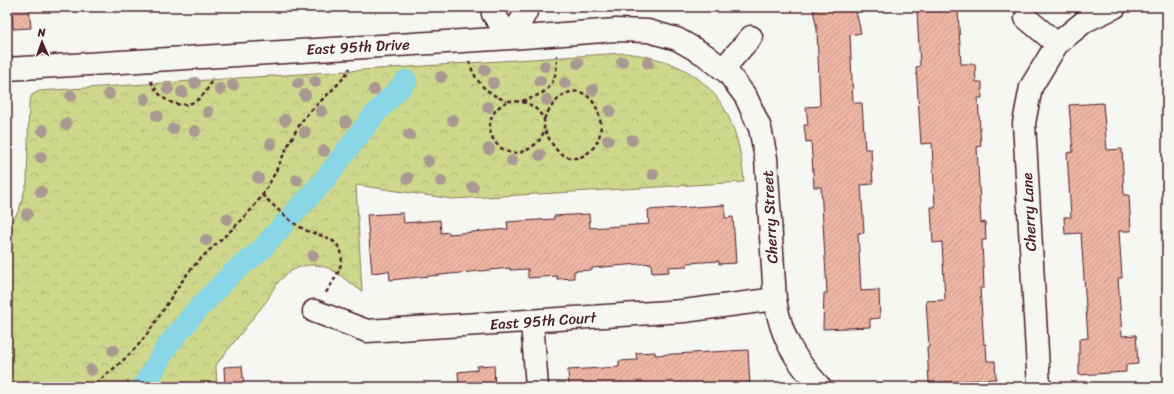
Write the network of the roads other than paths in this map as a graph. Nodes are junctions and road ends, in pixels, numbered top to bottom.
1 (492, 7) edge
2 (525, 7) edge
3 (1115, 7) edge
4 (1026, 18) dead end
5 (511, 38) junction
6 (751, 38) dead end
7 (1058, 44) junction
8 (705, 54) joint
9 (7, 68) edge
10 (723, 69) junction
11 (775, 299) junction
12 (314, 311) road end
13 (532, 322) junction
14 (537, 387) edge
15 (820, 387) edge
16 (1039, 387) edge

1 - 5 street
2 - 5 street
3 - 7 street
4 - 7 street
5 - 8 street, East 95th Drive
5 - 9 street, East 95th Drive
6 - 10 street
7 - 16 street, Cherry Lane
8 - 10 street, Cherry Street
10 - 11 street, Cherry Street
11 - 13 street, East 95th Court
11 - 15 street, Cherry Street
12 - 13 street, East 95th Court
13 - 14 street

